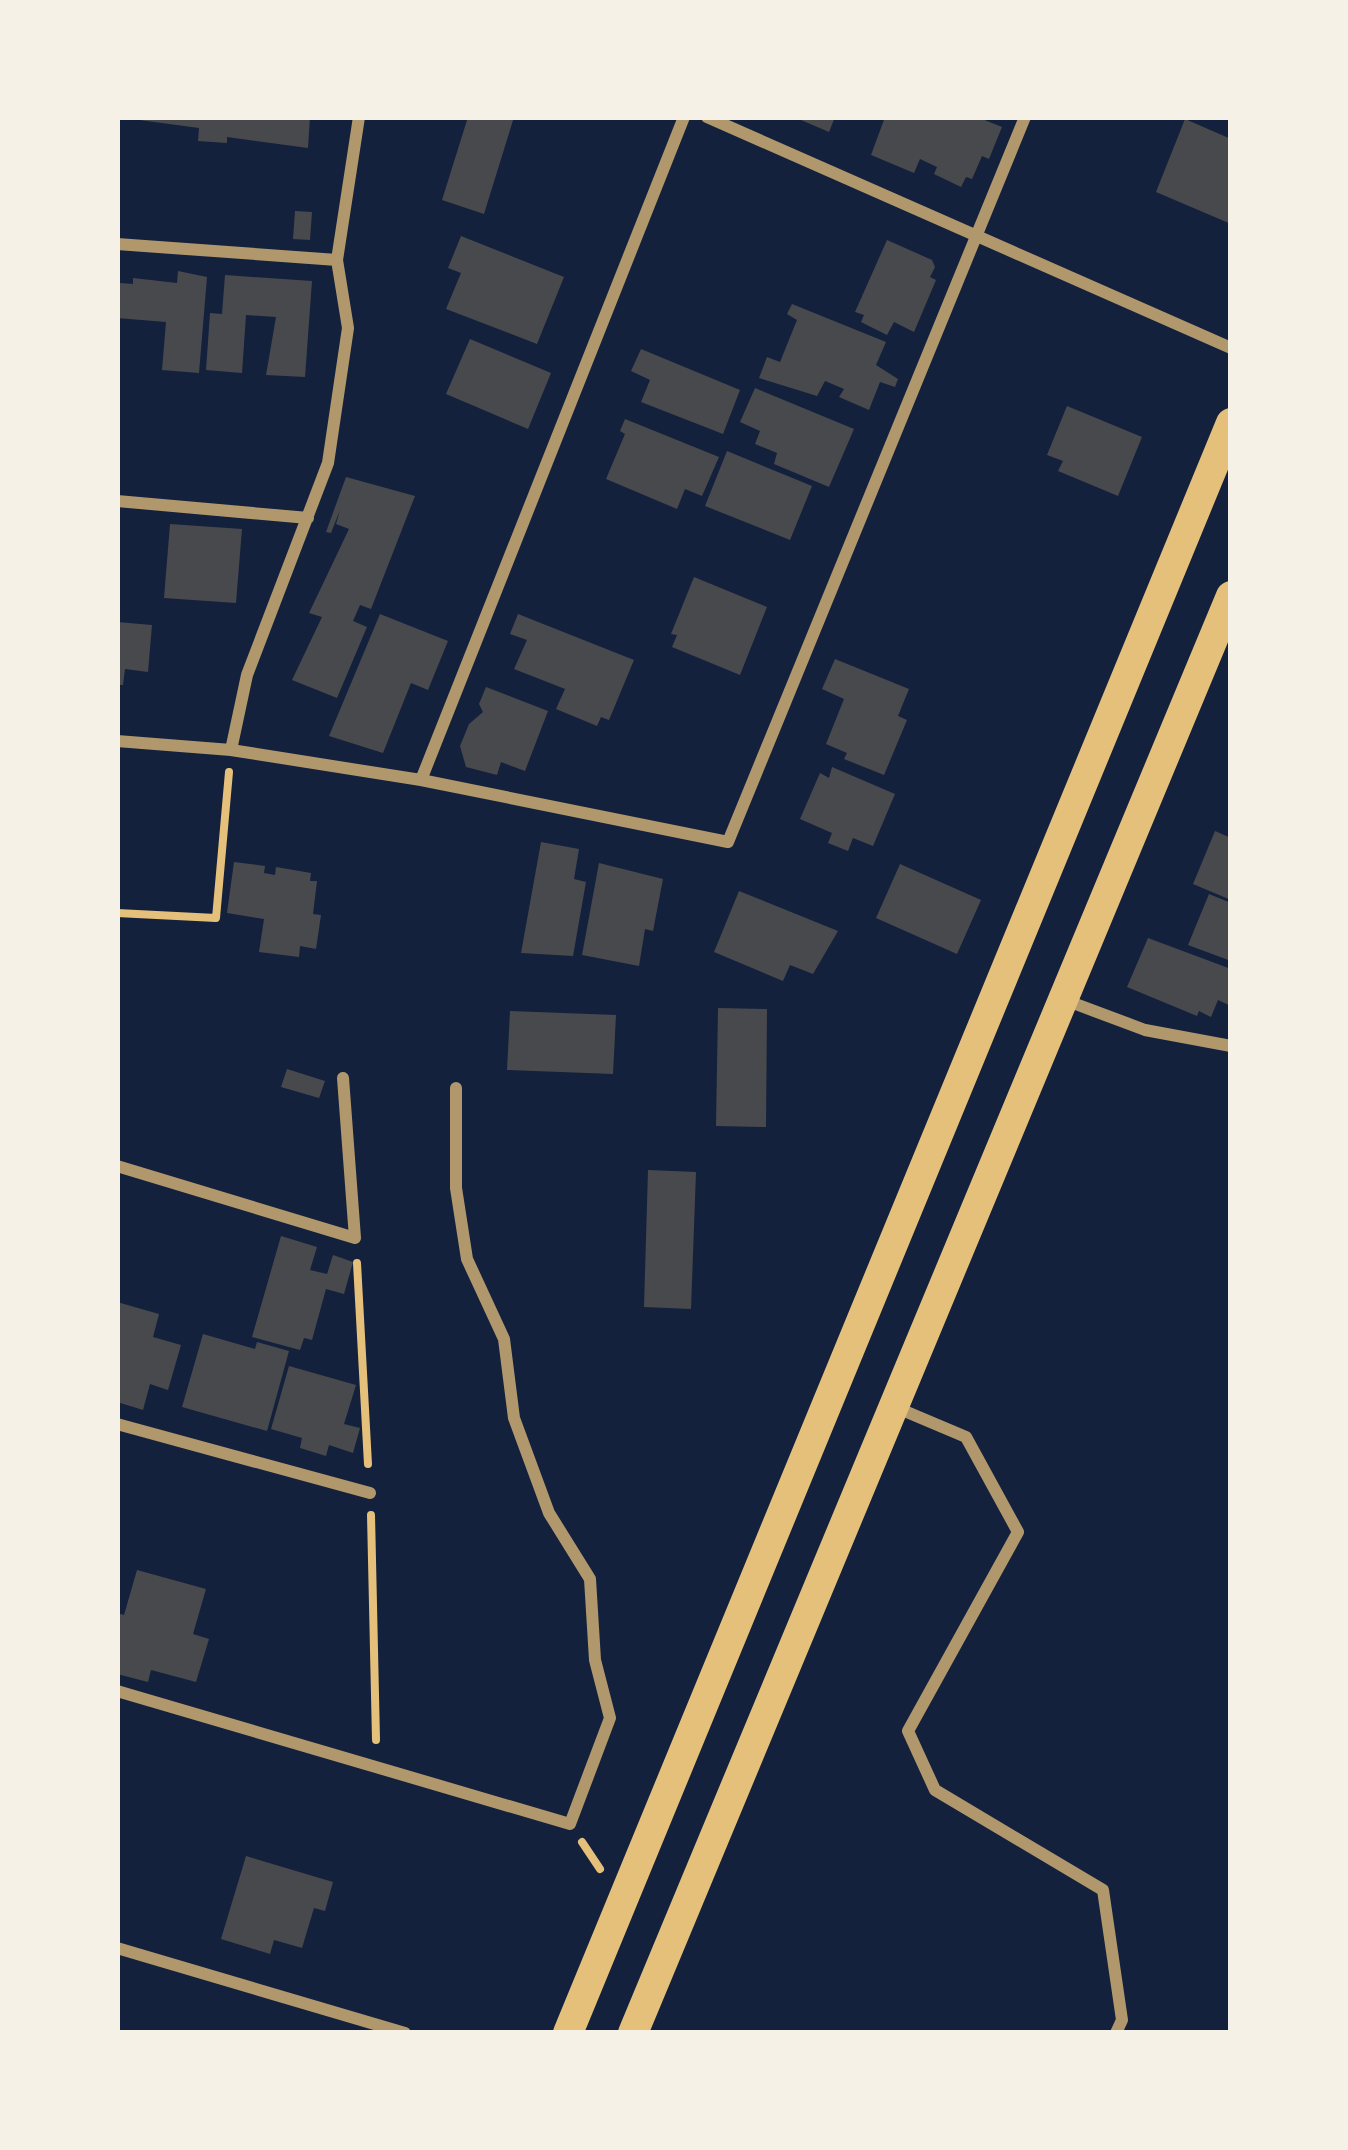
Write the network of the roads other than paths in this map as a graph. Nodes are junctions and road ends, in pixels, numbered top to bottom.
1 (359, 117) edge
2 (684, 117) edge
3 (707, 117) edge
4 (1025, 117) edge
5 (972, 238) junction
6 (117, 244) edge
7 (338, 260) junction
8 (1231, 348) edge
9 (1231, 423) edge
10 (117, 501) edge
11 (308, 518) junction
12 (1231, 596) edge
13 (117, 741) edge
14 (231, 750) junction
15 (421, 780) junction
16 (1064, 1000) junction
17 (1231, 1046) edge
18 (343, 1078) dead end
19 (456, 1088) dead end
20 (117, 1166) edge
21 (894, 1406) junction
22 (117, 1424) edge
23 (370, 1492) dead end
24 (117, 1691) edge
25 (117, 1948) edge
26 (405, 2033) edge
27 (568, 2033) edge
28 (633, 2033) edge
29 (1116, 2033) edge

1 - 7 street
2 - 15 street
3 - 5 street
4 - 5 street
5 - 8 street
5 - 15 street
6 - 7 street
7 - 11 street
9 - 27 main road
10 - 11 street
11 - 14 street
12 - 16 main road
13 - 14 street
14 - 15 street
16 - 17 street
16 - 21 main road
18 - 20 street
19 - 24 street
21 - 28 main road
21 - 29 street
22 - 23 street
25 - 26 street

